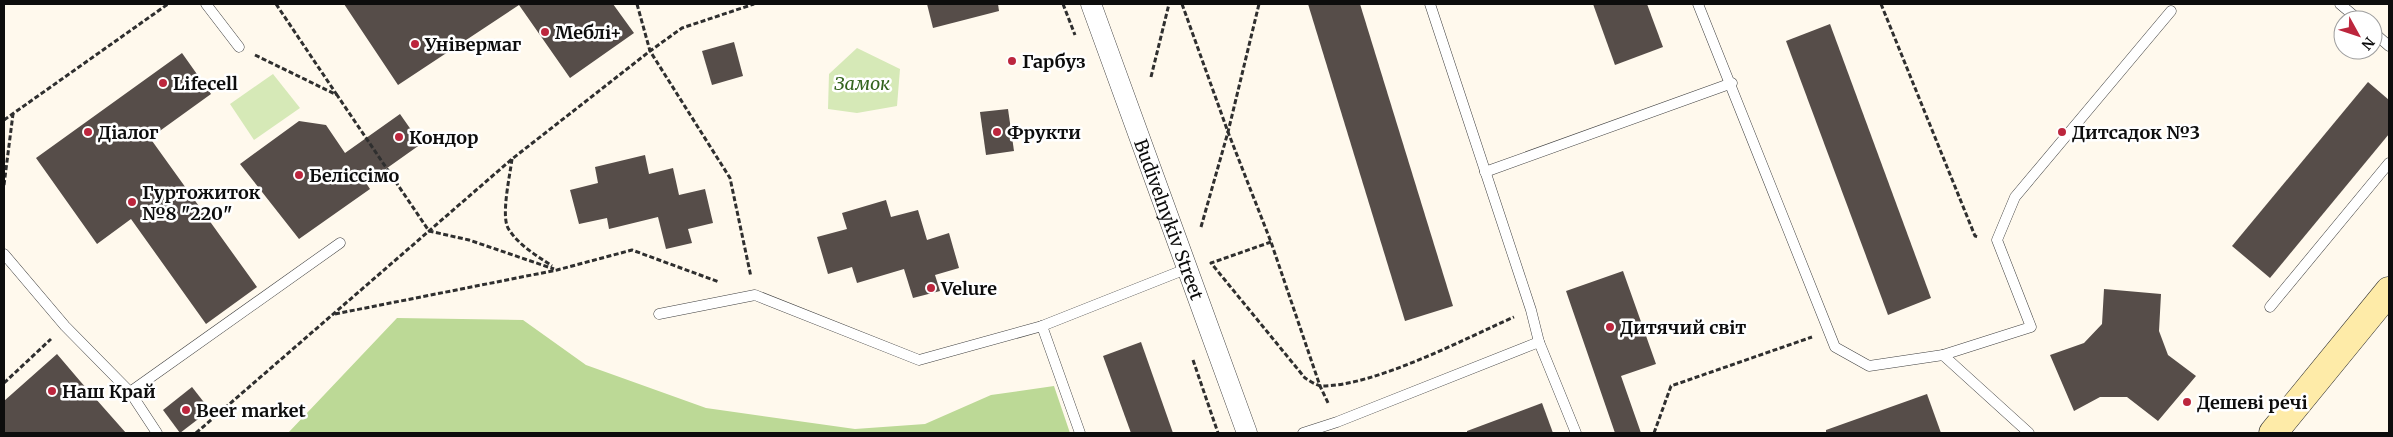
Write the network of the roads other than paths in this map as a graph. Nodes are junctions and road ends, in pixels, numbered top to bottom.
1 (206, 4) edge
2 (1091, 4) edge
3 (1430, 4) edge
4 (1698, 4) edge
5 (2171, 11) dead end
6 (239, 47) road end
7 (1732, 83) junction
8 (2389, 164) edge
9 (1485, 172) junction
10 (340, 244) dead end
11 (4, 254) edge
12 (1186, 270) junction
13 (2389, 291) edge
14 (2270, 307) dead end
15 (659, 314) dead end
16 (1042, 326) junction
17 (1539, 342) junction
18 (1943, 355) junction
19 (130, 392) junction
20 (157, 433) edge
21 (1080, 433) edge
22 (1247, 433) edge
23 (1303, 433) edge
24 (1576, 433) edge
25 (2029, 433) edge
26 (2274, 433) edge

1 - 6 lane
2 - 12 street, Budivelnykiv Street
3 - 9 lane
4 - 7 lane
5 - 18 lane
7 - 9 lane
7 - 18 lane
8 - 14 lane
9 - 17 lane
10 - 19 lane
11 - 19 lane
12 - 16 lane
12 - 22 street, Budivelnykiv Street
13 - 26 street
15 - 16 lane
16 - 21 lane
17 - 23 lane
17 - 24 lane
18 - 25 lane
19 - 20 lane

